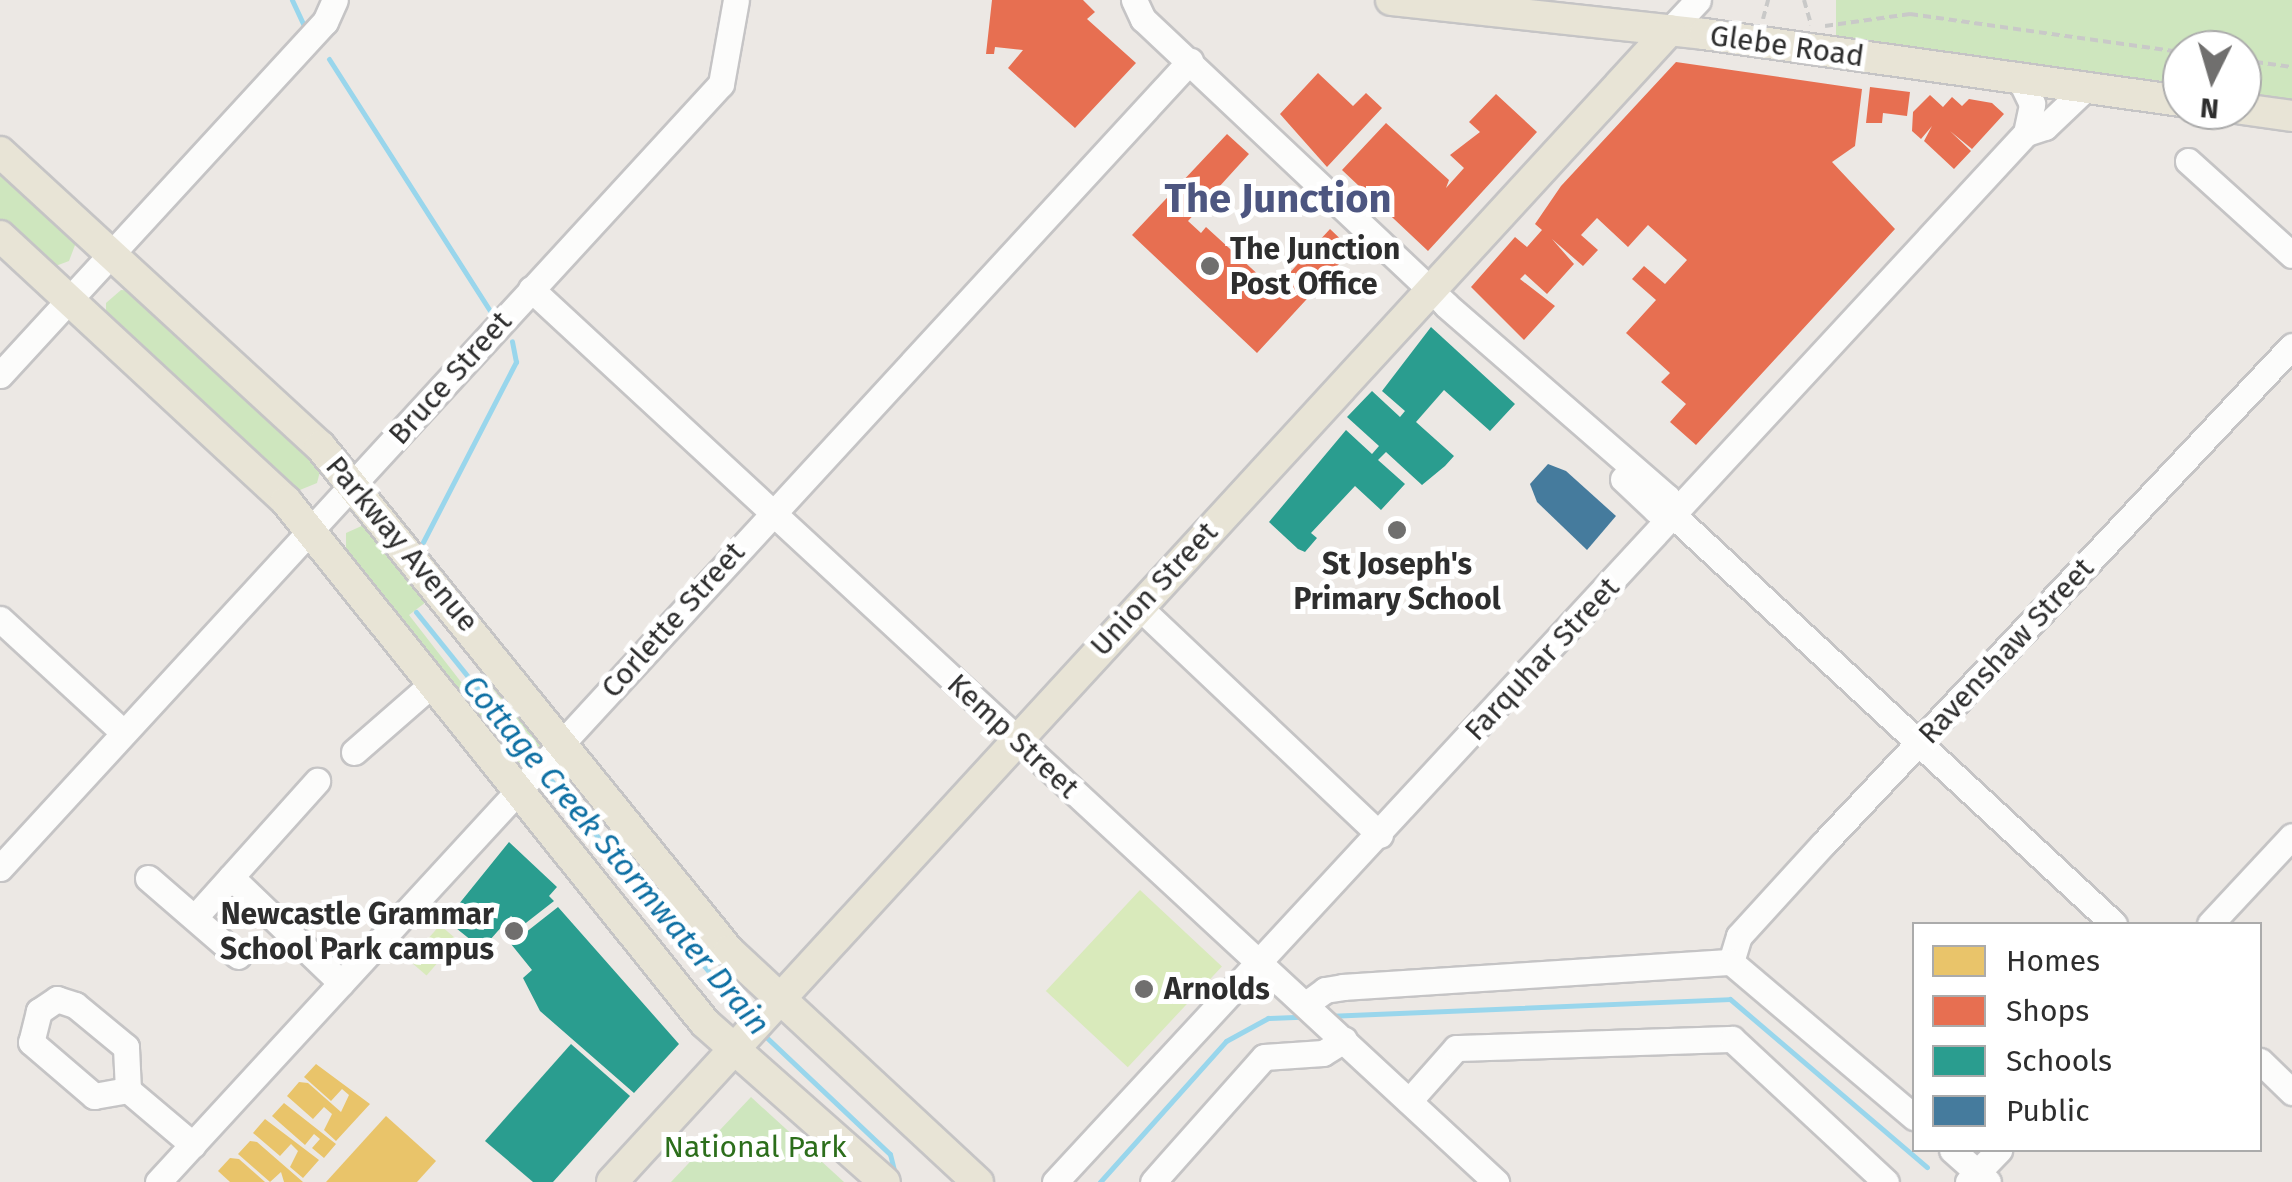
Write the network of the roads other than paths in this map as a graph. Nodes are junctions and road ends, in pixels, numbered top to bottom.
1 (336, 0) edge
2 (736, 0) edge
3 (1134, 0) edge
4 (1391, 0) edge
5 (1698, 0) edge
6 (1670, 30) junction
7 (1190, 61) junction
8 (2019, 77) junction
9 (2087, 87) junction
10 (2162, 97) edge
11 (2262, 112) edge
12 (2292, 116) edge
13 (2026, 134) junction
14 (0, 152) edge
15 (2188, 162) dead end
16 (0, 236) edge
17 (112, 254) junction
18 (2292, 255) edge
19 (1430, 288) junction
20 (531, 289) junction
21 (69, 300) junction
22 (2292, 346) edge
23 (0, 374) edge
24 (354, 483) junction
25 (773, 511) junction
26 (1674, 516) junction
27 (311, 530) junction
28 (1138, 606) junction
29 (0, 619) edge
30 (433, 682) junction
31 (123, 732) junction
32 (1016, 739) junction
33 (563, 741) junction
34 (1920, 744) junction
35 (354, 752) dead end
36 (317, 781) dead end
37 (519, 790) junction
38 (1380, 835) junction
39 (2292, 836) edge
40 (0, 868) edge
41 (231, 876) junction
42 (148, 878) dead end
43 (195, 917) junction
44 (2112, 922) edge
45 (2212, 922) edge
46 (238, 956) dead end
47 (1730, 962) junction
48 (1260, 963) junction
49 (341, 982) junction
50 (773, 1007) junction
51 (1310, 1007) junction
52 (1339, 1035) junction
53 (740, 1043) junction
54 (2262, 1064) edge
55 (128, 1090) dead end
56 (2292, 1092) edge
57 (1409, 1101) junction
58 (1912, 1115) edge
59 (193, 1145) junction
60 (1954, 1152) edge
61 (1997, 1152) edge
62 (880, 1178) edge
63 (1978, 1179) edge
64 (158, 1182) edge
65 (612, 1182) edge
66 (978, 1182) edge
67 (1055, 1182) edge
68 (1153, 1182) edge
69 (1496, 1182) edge
70 (1886, 1182) edge

1 - 17 street
2 - 20 street, Bruce Street
3 - 7 street
4 - 6 main road, Glebe Road
5 - 6 street, Union Street
6 - 8 main road, Glebe Road
6 - 19 main road, Union Street
7 - 19 street
7 - 25 street, Corlette Street
8 - 9 main road, Glebe Road
8 - 13 street
9 - 10 main road, Glebe Road
9 - 13 street, Farquhar Street
11 - 12 main road
13 - 26 street, Farquhar Street
14 - 17 main road, Parkway Avenue
15 - 18 street
16 - 21 main road, Parkway Avenue
17 - 21 street
17 - 24 main road, Parkway Avenue
19 - 26 street
19 - 28 main road, Union Street
20 - 24 street, Bruce Street
20 - 25 street, Kemp Street
21 - 23 street
21 - 27 main road, Parkway Avenue
22 - 34 street, Ravenshaw Street
24 - 27 street, Bruce Street
24 - 33 main road, Parkway Avenue
25 - 32 street, Kemp Street
25 - 33 street, Corlette Street
26 - 34 street
26 - 38 street, Farquhar Street
27 - 30 main road, Parkway Avenue
27 - 31 street, Bruce Street
28 - 32 main road, Union Street
28 - 38 street
29 - 31 street
30 - 35 street
30 - 37 main road, Parkway Avenue
31 - 40 street, Bruce Street
32 - 48 street, Kemp Street
32 - 50 main road, Union Street
33 - 37 street, Corlette Street
33 - 50 main road, Parkway Avenue
34 - 44 street
34 - 47 street, Ravenshaw Street
36 - 41 street
37 - 49 street, Corlette Street
37 - 53 main road, Parkway Avenue
38 - 48 street, Farquhar Street
39 - 45 street
41 - 43 street
41 - 49 street
42 - 43 street
43 - 46 street
47 - 51 street
47 - 58 street
48 - 51 street, Kemp Street
48 - 67 street, Farquhar Street
49 - 59 street, Corlette Street
50 - 53 main road, Union Street
50 - 66 main road, Parkway Avenue
51 - 52 street, Kemp Street
52 - 57 street, Kemp Street
52 - 68 street
53 - 62 main road, Parkway Avenue
53 - 65 main road, Union Street
54 - 56 street
55 - 59 street
57 - 69 street, Kemp Street
57 - 70 street
59 - 64 street, Corlette Street
60 - 63 street
61 - 63 street

